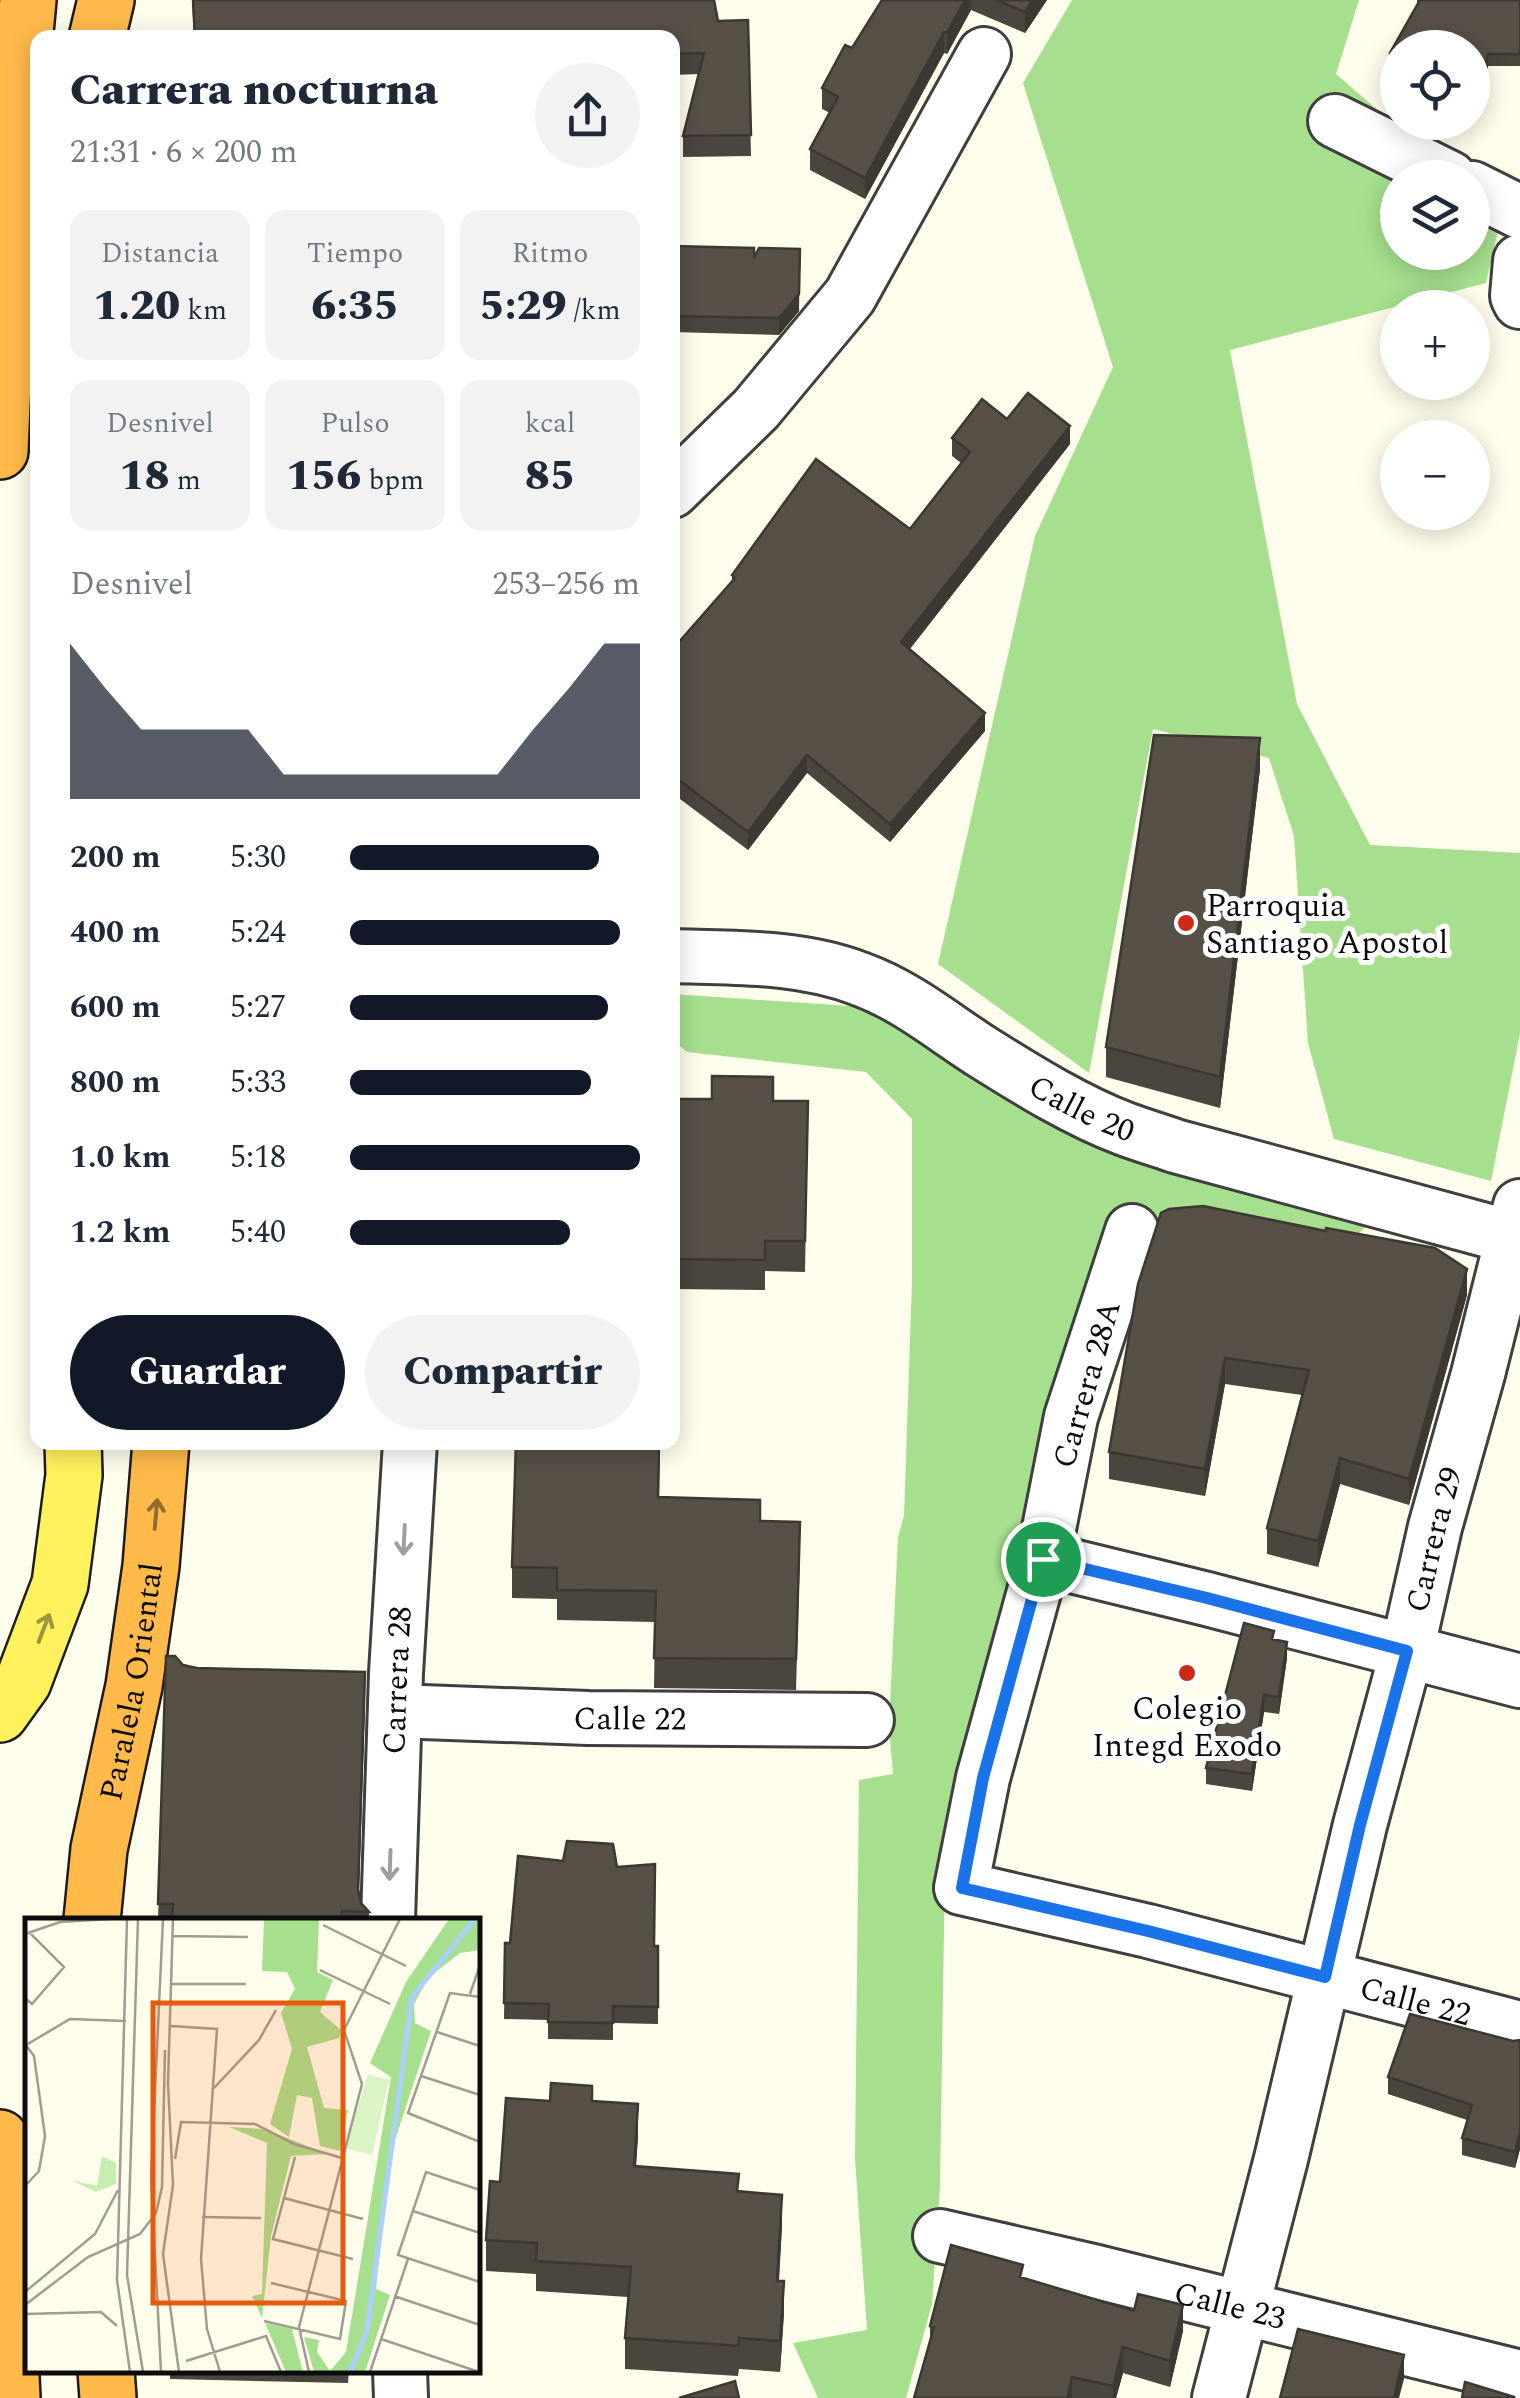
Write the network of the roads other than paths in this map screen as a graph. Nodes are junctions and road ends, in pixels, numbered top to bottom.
1 (28, 0) edge
2 (106, 0) edge
3 (138, 0) edge
4 (98, 30) edge
5 (136, 30) edge
6 (984, 54) dead end
7 (1335, 121) dead end
8 (1414, 160) edge
9 (1490, 197) edge
10 (1520, 212) edge
11 (1520, 261) edge
12 (1520, 302) edge
13 (30, 311) edge
14 (1, 436) edge
15 (680, 484) edge
16 (680, 956) edge
17 (1516, 1222) edge
18 (1132, 1231) dead end
19 (73, 1450) edge
20 (160, 1450) edge
21 (409, 1450) edge
22 (1043, 1559) junction
23 (1407, 1651) junction
24 (1520, 1681) edge
25 (382, 1686) junction
26 (0, 1714) edge
27 (866, 1720) dead end
28 (962, 1888) joint
29 (92, 1918) edge
30 (388, 1918) edge
31 (1325, 1977) junction
32 (1520, 2028) edge
33 (0, 2138) edge
34 (940, 2236) dead end
35 (1243, 2308) junction
36 (106, 2373) edge
37 (400, 2373) edge
38 (1520, 2377) edge
39 (12, 2398) edge
40 (108, 2398) edge
41 (401, 2398) edge
42 (1219, 2398) edge

1 - 14 highway
2 - 4 highway
3 - 5 highway
6 - 15 street
7 - 8 street
9 - 10 street
11 - 12 street
13 - 14 highway
16 - 17 street, Calle 20
17 - 23 street, Carrera 29
18 - 22 street, Carrera 28A
26 -> 19 main road
29 -> 20 highway, Paralela Oriental
21 -> 25 street, Carrera 28
22 - 23 street
22 - 28 street, Carrera 28A
23 - 24 street
23 - 31 street, Carrera 29
25 - 27 street, Calle 22
25 -> 30 street, Carrera 28
28 - 31 street, Calle 22
31 - 32 street, Calle 22
31 - 35 street, Carrera 29
33 - 39 highway
34 - 35 street, Calle 23
35 - 38 street, Calle 23
35 - 42 street, Carrera 29
36 - 40 highway
37 - 41 street

